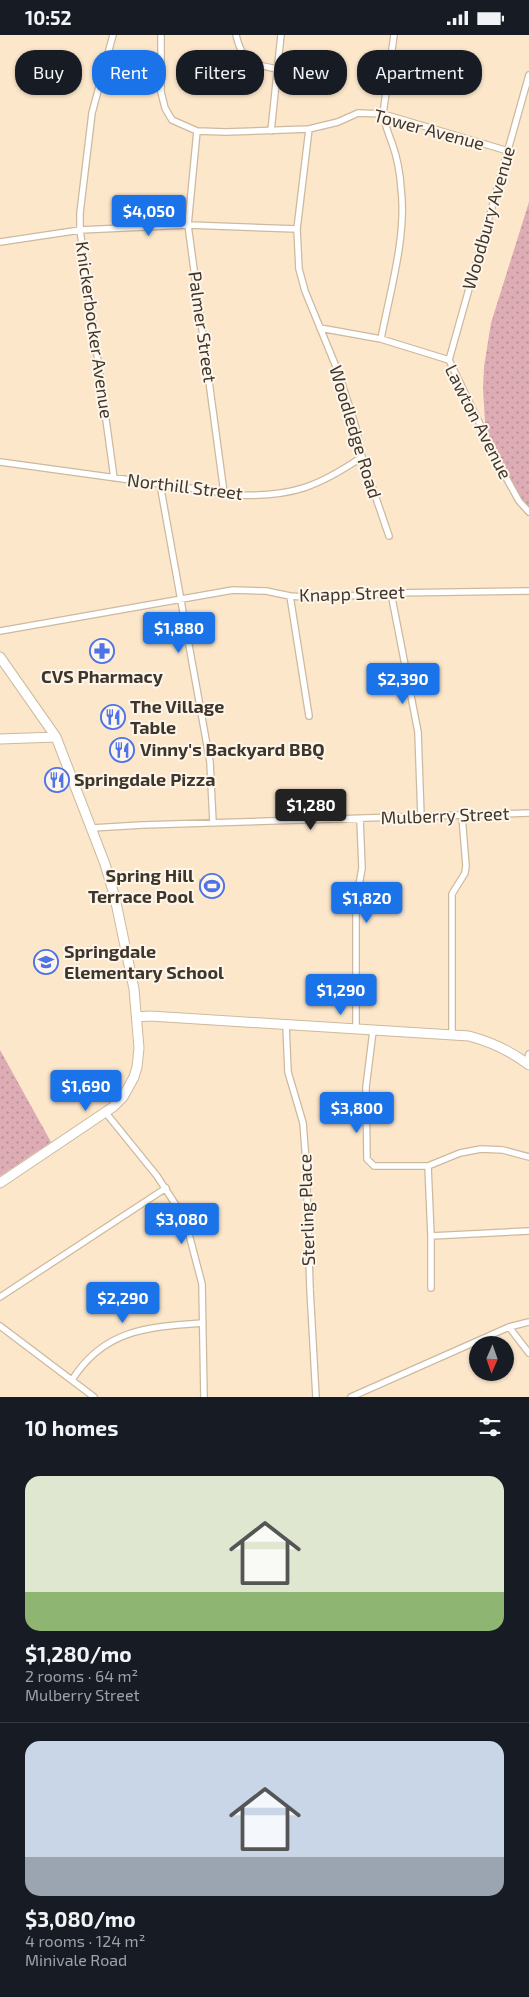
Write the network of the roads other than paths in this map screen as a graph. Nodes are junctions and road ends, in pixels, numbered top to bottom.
1 (113, 35) edge
2 (161, 35) edge
3 (236, 35) edge
4 (282, 35) edge
5 (394, 35) edge
6 (280, 50) edge
7 (274, 69) edge
8 (529, 75) edge
9 (275, 95) edge
10 (383, 114) junction
11 (309, 129) junction
12 (197, 131) junction
13 (270, 131) junction
14 (508, 151) junction
15 (188, 225) junction
16 (297, 229) junction
17 (80, 230) junction
18 (0, 242) edge
19 (320, 328) junction
20 (382, 339) junction
21 (449, 360) junction
22 (362, 457) junction
23 (0, 462) edge
24 (114, 478) junction
25 (160, 484) junction
26 (224, 493) junction
27 (529, 512) edge
28 (389, 536) dead end
29 (529, 591) edge
30 (391, 593) junction
31 (290, 596) junction
32 (180, 600) junction
33 (0, 631) edge
34 (0, 657) edge
35 (309, 716) dead end
36 (56, 737) junction
37 (0, 739) edge
38 (529, 813) edge
39 (462, 816) junction
40 (421, 817) junction
41 (360, 819) junction
42 (212, 823) junction
43 (92, 828) junction
44 (137, 1017) junction
45 (286, 1025) junction
46 (356, 1029) junction
47 (373, 1031) junction
48 (452, 1034) junction
49 (528, 1061) edge
50 (106, 1113) junction
51 (529, 1157) edge
52 (428, 1166) junction
53 (0, 1183) edge
54 (166, 1188) junction
55 (529, 1231) edge
56 (431, 1236) junction
57 (431, 1288) dead end
58 (0, 1297) edge
59 (529, 1322) edge
60 (202, 1323) junction
61 (0, 1326) edge
62 (509, 1327) junction
63 (529, 1353) edge
64 (72, 1380) junction
65 (94, 1397) edge
66 (204, 1397) edge
67 (316, 1397) edge
68 (351, 1397) edge

1 - 17 street, Knickerbocker Avenue
2 - 12 street, Tower Avenue
3 - 7 street
4 - 6 street
5 - 10 street
8 - 14 street, Woodbury Avenue
9 - 13 street
10 - 11 street, Tower Avenue
10 - 14 street, Tower Avenue
10 - 20 street
11 - 13 street, Tower Avenue
11 - 16 street
12 - 13 street, Tower Avenue
12 - 15 street, Palmer Street
14 - 21 street, Woodbury Avenue
15 - 16 street
15 - 17 street
15 - 26 street, Palmer Street
16 - 19 street
17 - 18 street
17 - 24 street, Knickerbocker Avenue
19 - 20 street, Lawton Avenue
19 - 22 street, Woodledge Road
20 - 21 street, Lawton Avenue
21 - 27 street, Lawton Avenue
22 - 26 street, Northill Street
22 - 28 street, Woodledge Road
23 - 24 street, Northill Street
24 - 25 street, Northill Street
25 - 26 street, Northill Street
25 - 32 street
29 - 30 street, Knapp Street
30 - 31 street, Knapp Street
30 - 40 street
31 - 32 street, Knapp Street
31 - 35 street
32 - 33 street, Knapp Street
32 - 42 street
34 - 36 main road
36 - 37 main road
36 - 43 main road
38 - 39 street, Mulberry Street
39 - 40 street, Mulberry Street
39 - 48 street
40 - 41 street, Mulberry Street
41 - 42 street, Mulberry Street
41 - 46 street
42 - 43 street, Mulberry Street
43 - 44 main road
44 - 45 main road
44 - 50 main road
45 - 46 main road
45 - 67 street, Sterling Place
46 - 47 main road
47 - 48 main road
47 - 52 street
48 - 49 main road
50 - 53 main road
50 - 54 street
51 - 52 street
52 - 56 street
54 - 58 street
54 - 60 street
55 - 56 street
56 - 57 street
59 - 62 street
60 - 64 street
60 - 66 street
61 - 64 street
62 - 63 street
62 - 68 street
64 - 65 street

